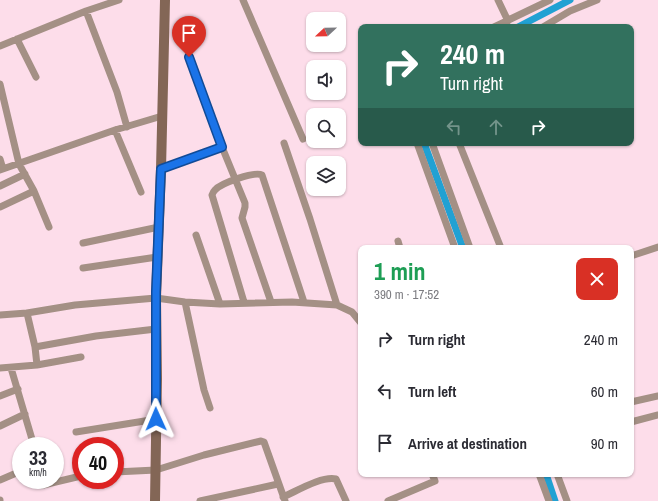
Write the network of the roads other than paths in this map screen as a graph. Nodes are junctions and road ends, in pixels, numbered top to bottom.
1 (119, 0) edge
2 (165, 0) edge
3 (243, 0) edge
4 (498, 0) edge
5 (550, 0) edge
6 (597, 0) edge
7 (86, 11) junction
8 (508, 21) junction
9 (501, 24) edge
10 (549, 24) edge
11 (17, 39) junction
12 (0, 46) edge
13 (189, 57) dead end
14 (36, 77) dead end
15 (0, 84) edge
16 (162, 116) junction
17 (127, 127) junction
18 (115, 130) junction
19 (303, 139) dead end
20 (284, 143) dead end
21 (418, 146) edge
22 (433, 146) edge
23 (460, 146) edge
24 (222, 147) junction
25 (0, 159) edge
26 (19, 164) junction
27 (1, 169) edge
28 (161, 169) junction
29 (25, 174) junction
30 (236, 180) junction
31 (0, 186) edge
32 (34, 191) junction
33 (141, 192) dead end
34 (0, 207) edge
35 (49, 227) dead end
36 (159, 227) junction
37 (196, 235) dead end
38 (83, 243) dead end
39 (454, 245) edge
40 (469, 245) edge
41 (500, 245) edge
42 (658, 247) edge
43 (634, 255) edge
44 (157, 257) junction
45 (83, 268) dead end
46 (156, 298) junction
47 (185, 302) junction
48 (244, 302) junction
49 (271, 302) junction
50 (304, 302) junction
51 (220, 304) junction
52 (337, 305) junction
53 (27, 313) junction
54 (0, 315) edge
55 (358, 320) edge
56 (156, 329) junction
57 (35, 347) junction
58 (82, 357) dead end
59 (37, 365) junction
60 (0, 368) edge
61 (11, 368) junction
62 (18, 389) junction
63 (0, 396) edge
64 (658, 396) edge
65 (634, 401) edge
66 (210, 408) dead end
67 (25, 414) junction
68 (658, 415) edge
69 (156, 419) junction
70 (634, 421) edge
71 (0, 426) edge
72 (76, 432) dead end
73 (31, 437) edge
74 (156, 470) junction
75 (124, 472) edge
76 (12, 475) edge
77 (433, 477) edge
78 (540, 477) edge
79 (558, 477) edge
80 (0, 480) edge
81 (278, 484) junction
82 (284, 499) edge
83 (155, 501) edge
84 (200, 501) edge
85 (346, 501) edge
86 (388, 501) edge
87 (548, 501) edge
88 (567, 501) edge

1 - 7 street
2 - 16 street
3 - 19 street
4 - 8 street
5 - 8 street
6 - 10 street
7 - 11 street
7 - 17 street
8 - 9 street
11 - 12 street
11 - 14 street
13 - 24 street
15 - 26 street
16 - 17 street
16 - 28 street
17 - 18 street
18 - 26 street
18 - 33 street
20 - 52 street
21 - 39 street
22 - 40 street
23 - 41 street
24 - 28 street
24 - 30 street
25 - 27 street
26 - 27 street
26 - 29 street
28 - 36 street
29 - 31 street
29 - 32 street
30 - 48 street
30 - 49 street
30 - 50 street
32 - 34 street
32 - 35 street
36 - 38 street
36 - 44 street
37 - 51 street
42 - 43 street
44 - 45 street
44 - 46 street
46 - 47 street
46 - 53 street
46 - 56 street
47 - 51 street
47 - 66 street
48 - 49 street
48 - 51 street
49 - 50 street
50 - 52 street
52 - 55 street
53 - 54 street
53 - 57 street
56 - 57 street
56 - 69 street
57 - 59 street
58 - 59 street
59 - 61 street
60 - 61 street
61 - 62 street
62 - 63 street
62 - 67 street
64 - 65 street
67 - 71 street
67 - 73 street
68 - 70 street
69 - 72 street
69 - 74 street
74 - 75 street
74 - 81 street
74 - 83 street
76 - 80 street
77 - 86 street
78 - 87 street
79 - 88 street
81 - 82 street
81 - 84 street
82 - 85 street

